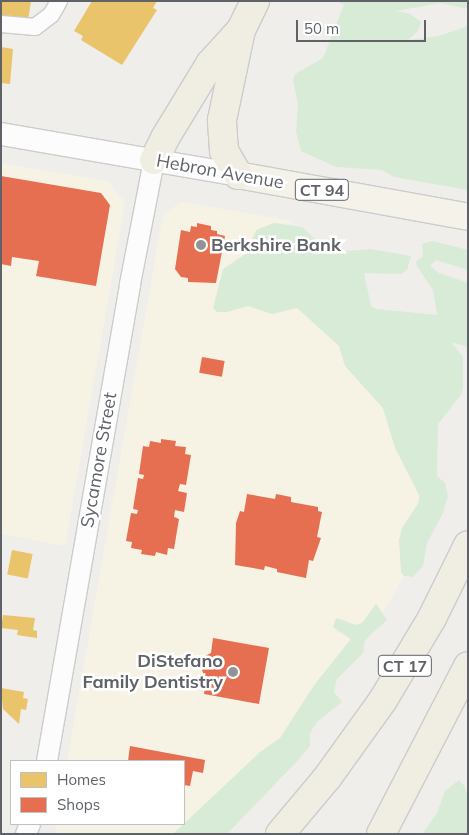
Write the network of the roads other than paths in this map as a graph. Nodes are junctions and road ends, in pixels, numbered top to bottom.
1 (59, 1) edge
2 (256, 1) edge
3 (1, 24) edge
4 (241, 30) junction
5 (1, 134) edge
6 (154, 160) junction
7 (238, 175) junction
8 (468, 217) edge
9 (468, 545) edge
10 (468, 666) edge
11 (47, 760) edge
12 (280, 834) edge
13 (381, 834) edge

1 - 3 street
2 - 4 highway
4 - 6 highway
4 - 7 highway
5 - 6 main road, Hebron Avenue
6 - 7 main road, Hebron Avenue / CT 94
6 - 11 street, Sycamore Street
7 - 8 main road, Hebron Avenue / CT 94
9 - 12 highway, CT 17
10 - 13 highway

